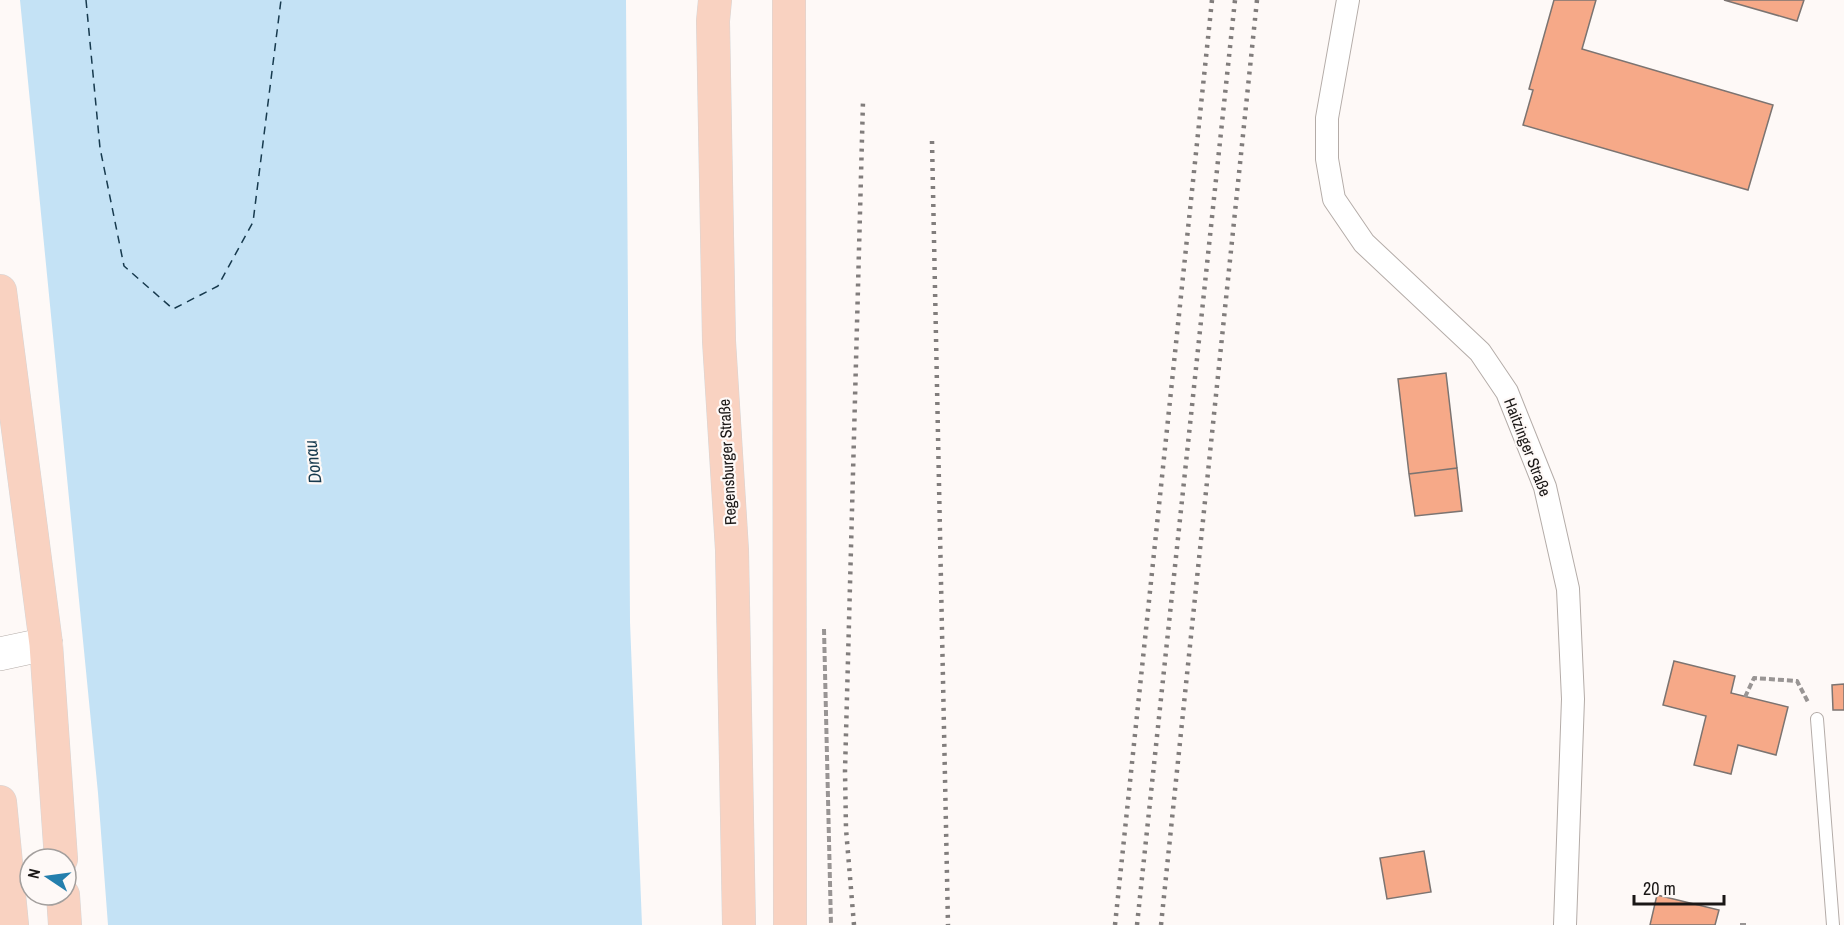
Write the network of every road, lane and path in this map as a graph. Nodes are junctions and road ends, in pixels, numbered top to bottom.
1 (715, 0) edge
2 (789, 0) edge
3 (1348, 0) edge
4 (0, 291) edge
5 (46, 644) junction
6 (0, 654) edge
7 (1745, 697) dead end
8 (1817, 719) joint
9 (0, 802) edge
10 (60, 847) edge
11 (64, 907) edge
12 (12, 925) edge
13 (65, 925) edge
14 (739, 925) edge
15 (790, 925) edge
16 (1565, 925) edge
17 (1740, 925) edge
18 (1746, 925) edge
19 (1833, 925) edge

1 - 14 main road, Regensburger Straße
2 - 15 main road
3 - 16 street, Haitzinger Straße
4 - 5 main road
5 - 6 street
5 - 10 main road
7 - 8 path
8 - 19 lane
9 - 12 main road
11 - 13 main road
17 - 18 path

